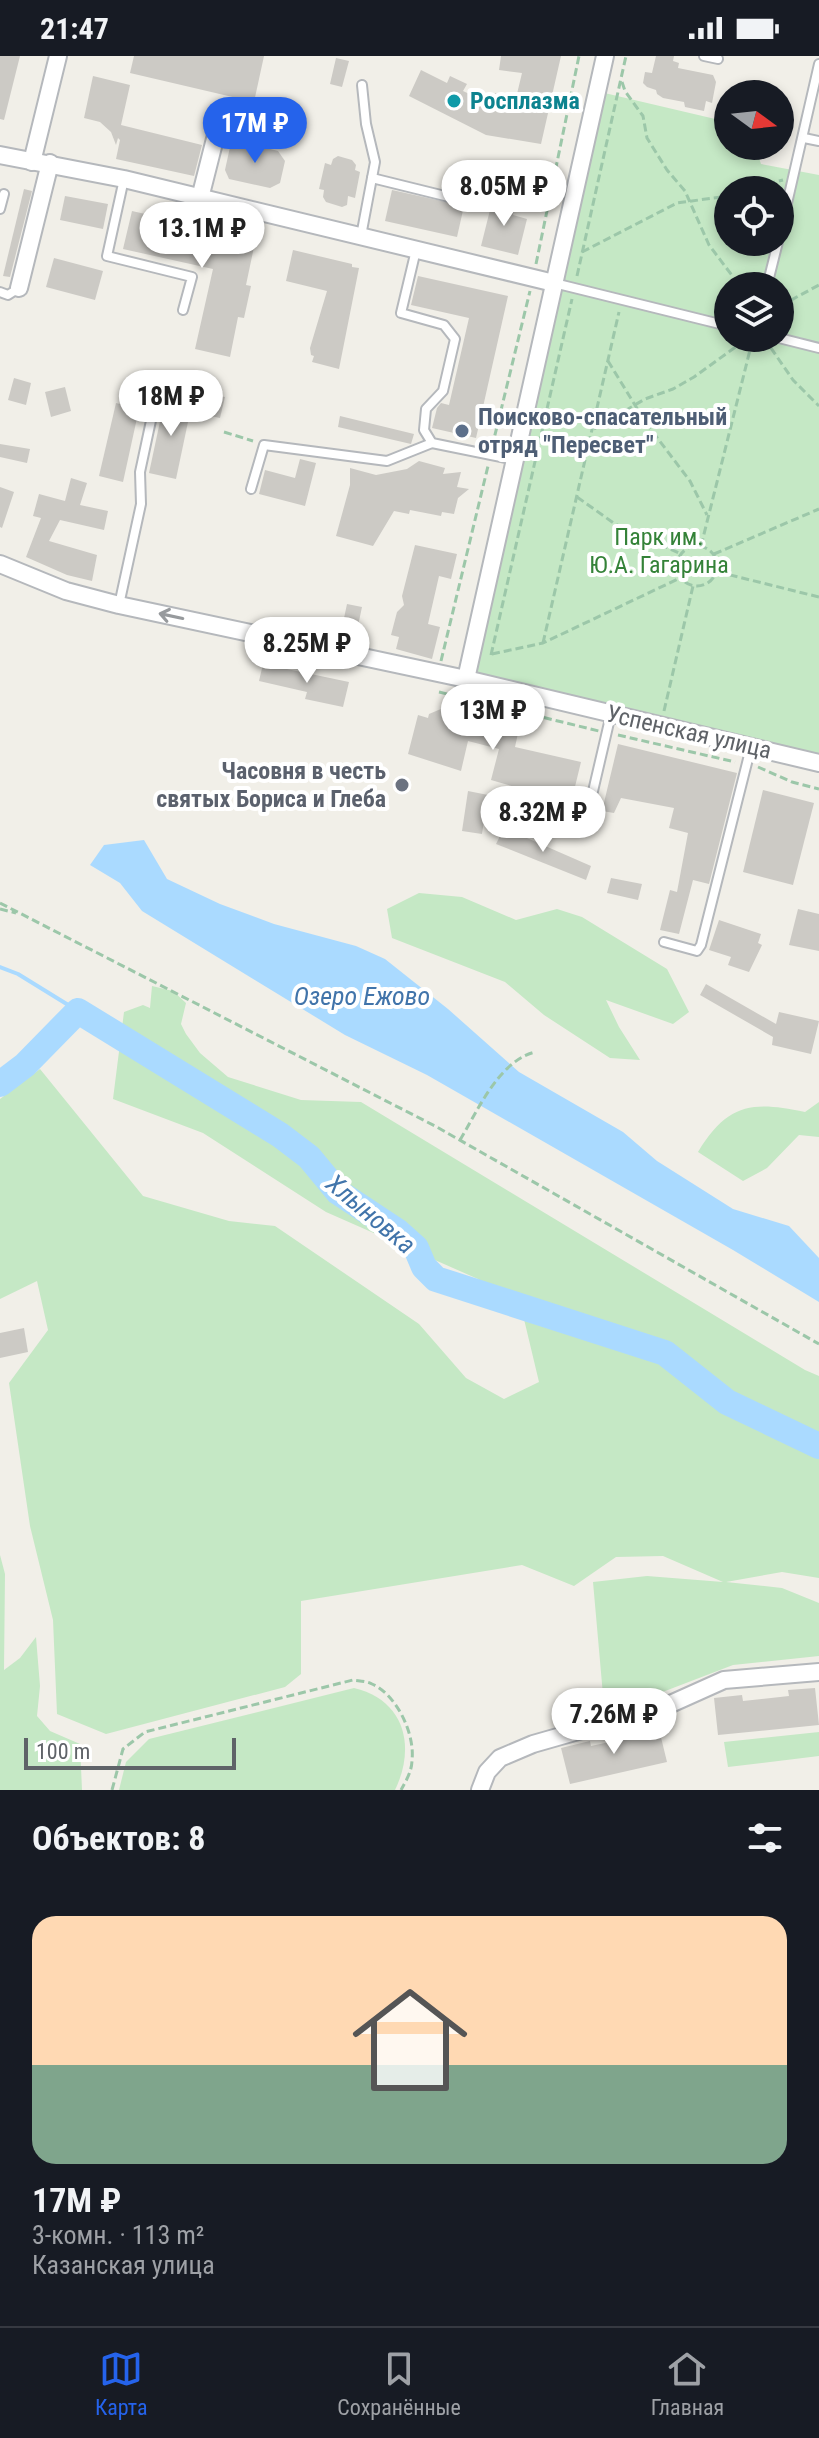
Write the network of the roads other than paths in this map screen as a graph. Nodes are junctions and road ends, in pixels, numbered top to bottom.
1 (58, 56) edge
2 (605, 56) edge
3 (704, 56) edge
4 (718, 59) dead end
5 (819, 64) edge
6 (362, 85) dead end
7 (218, 127) dead end
8 (804, 138) junction
9 (819, 141) edge
10 (0, 155) edge
11 (32, 162) junction
12 (50, 163) junction
13 (372, 178) junction
14 (124, 179) junction
15 (794, 180) edge
16 (4, 194) dead end
17 (449, 197) dead end
18 (200, 198) junction
19 (0, 209) edge
20 (361, 237) junction
21 (416, 250) junction
22 (554, 283) junction
23 (19, 288) joint
24 (0, 292) edge
25 (183, 310) dead end
26 (714, 323) edge
27 (794, 342) edge
28 (819, 348) edge
29 (158, 388) dead end
30 (432, 443) junction
31 (515, 460) junction
32 (251, 489) dead end
33 (0, 564) edge
34 (119, 605) junction
35 (466, 679) junction
36 (611, 713) junction
37 (751, 747) junction
38 (819, 763) edge
39 (587, 817) dead end
40 (664, 942) dead end
41 (819, 1672) edge
42 (480, 1790) edge

1 - 11 street
2 - 22 street
3 - 4 lane
5 - 8 lane
6 - 13 lane
7 - 18 street
8 - 9 lane
8 - 15 lane
10 - 11 street
11 - 12 street
12 - 14 street
12 - 23 street
13 - 17 lane
13 - 20 lane
14 - 18 street
14 - 25 lane
16 - 19 lane
18 - 20 street
20 - 21 street
21 - 22 street
21 - 30 lane
22 - 26 lane
22 - 31 street
23 - 24 lane
27 - 28 lane
29 - 34 lane
30 - 31 lane
30 - 32 lane
31 - 35 street
33 - 34 street, Успенская улица
35 -> 34 street, Успенская улица
35 - 36 street, Успенская улица
36 - 37 street, Успенская улица
36 - 39 lane
37 - 38 street, Успенская улица
37 - 40 lane
41 - 42 street

